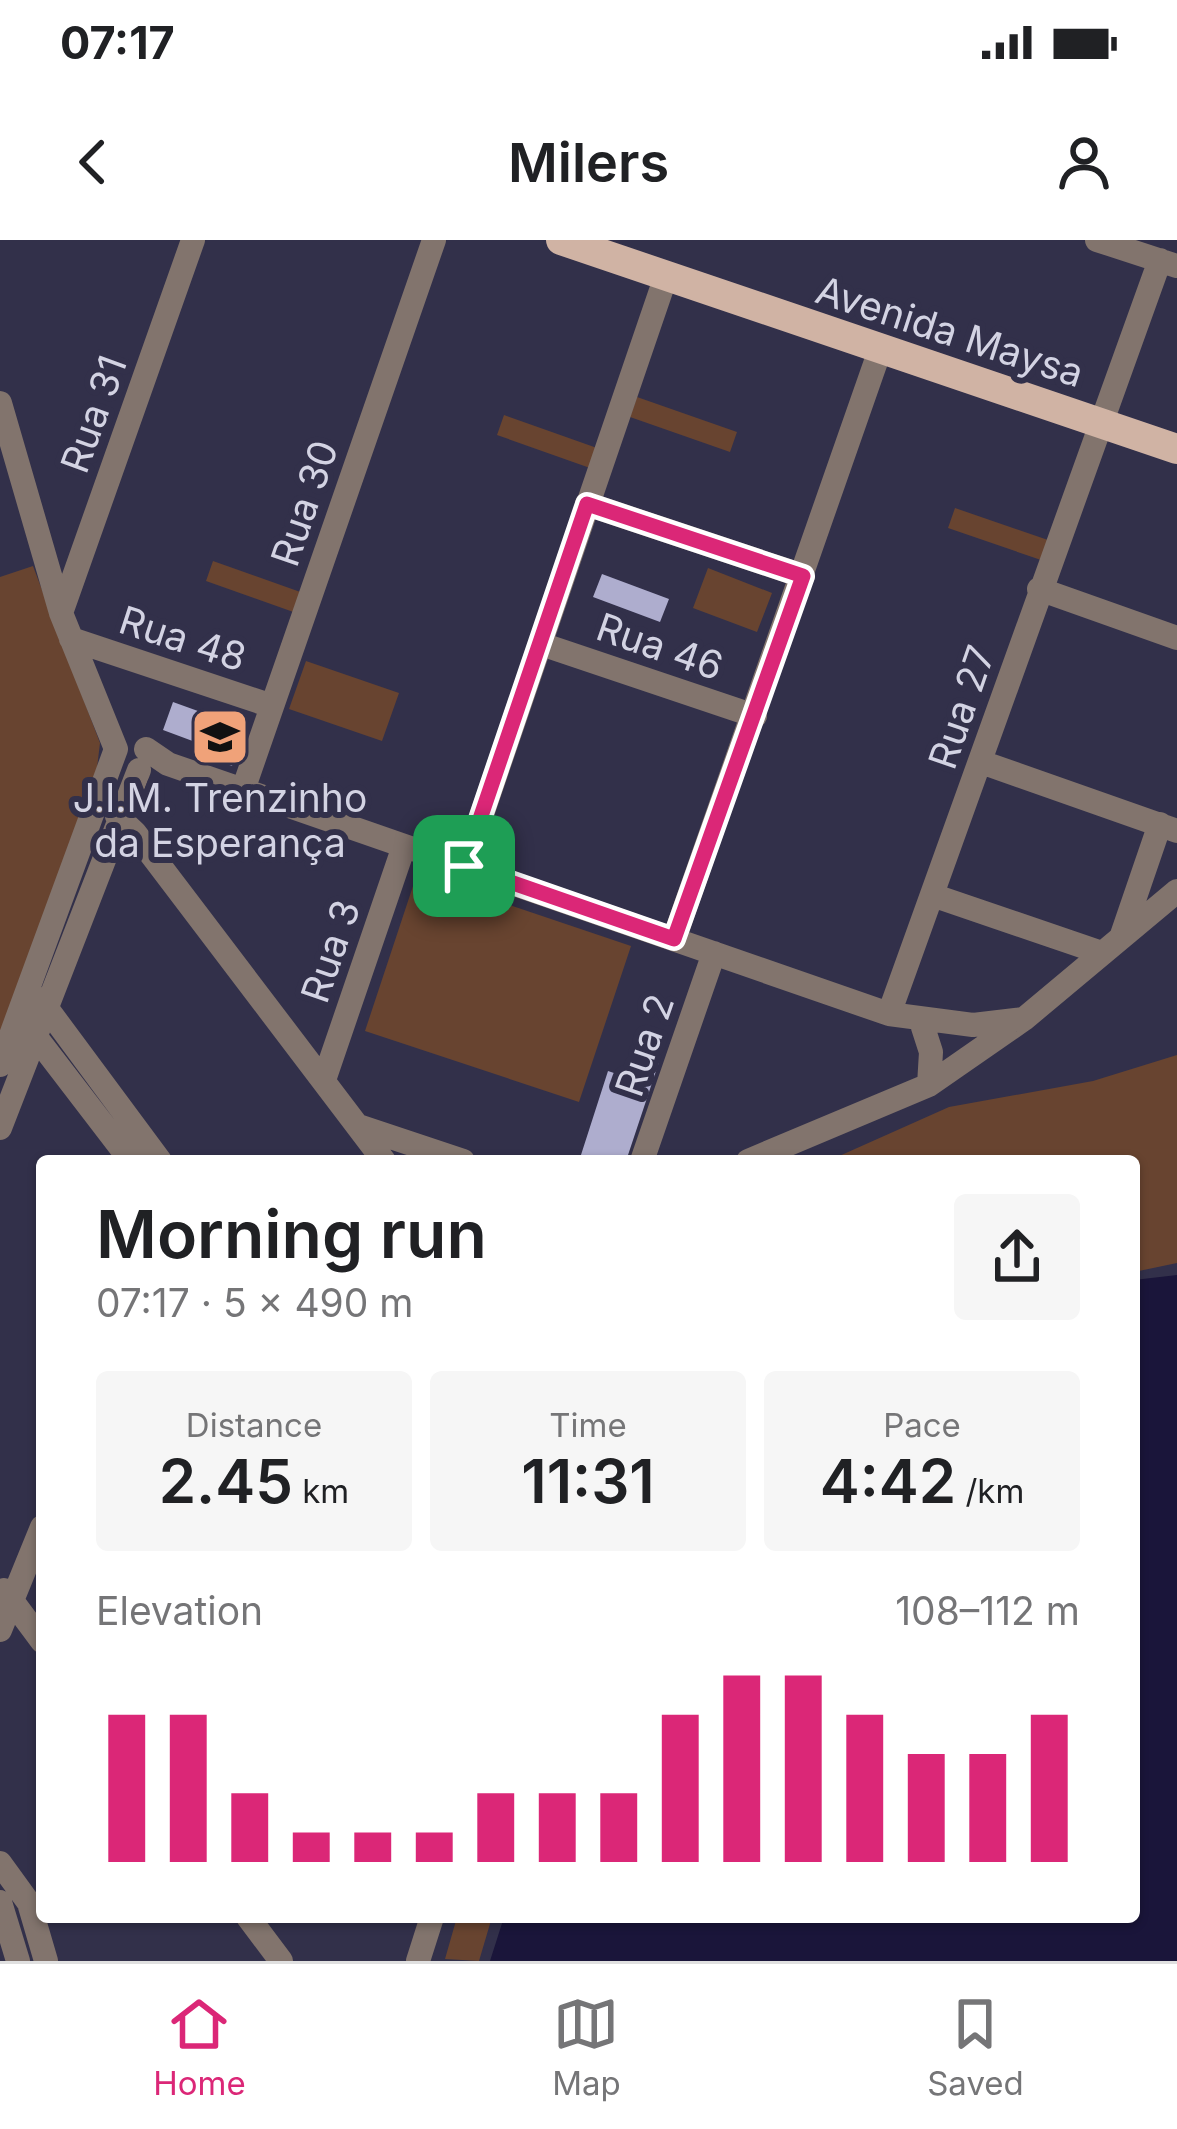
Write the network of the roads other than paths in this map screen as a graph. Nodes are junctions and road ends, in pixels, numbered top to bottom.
1 (193, 240) edge
2 (434, 240) edge
3 (561, 240) edge
4 (1097, 240) edge
5 (1168, 263) edge
6 (666, 276) junction
7 (880, 350) junction
8 (0, 403) edge
9 (1101, 423) junction
10 (1177, 449) edge
11 (587, 504) junction
12 (803, 576) junction
13 (1039, 589) junction
14 (61, 613) junction
15 (1177, 638) edge
16 (71, 639) junction
17 (542, 644) junction
18 (106, 650) junction
19 (99, 701) junction
20 (272, 706) junction
21 (755, 716) junction
22 (137, 757) junction
23 (981, 761) junction
24 (243, 790) junction
25 (106, 824) junction
26 (1168, 828) edge
27 (404, 846) junction
28 (464, 866) junction
29 (1177, 891) edge
30 (932, 895) junction
31 (674, 939) junction
32 (1112, 945) junction
33 (714, 953) junction
34 (38, 997) junction
35 (889, 1014) junction
36 (1024, 1019) junction
37 (921, 1022) junction
38 (27, 1026) junction
39 (7, 1068) edge
40 (324, 1080) junction
41 (929, 1085) junction
42 (358, 1126) junction
43 (0, 1128) edge
44 (126, 1155) edge
45 (156, 1155) edge
46 (380, 1155) edge
47 (441, 1155) edge
48 (644, 1155) edge
49 (762, 1155) edge
50 (36, 1538) edge
51 (6, 1593) edge
52 (0, 1630) edge
53 (36, 1633) edge
54 (0, 1863) edge
55 (0, 1902) edge
56 (252, 1923) edge
57 (430, 1923) edge
58 (18, 1961) edge
59 (46, 1961) edge
60 (281, 1961) edge
61 (418, 1961) edge

1 - 14 street, Rua 31
2 - 20 street, Rua 30
3 - 6 main road, Avenida Maysa
4 - 5 street
5 - 9 street, Rua 27
6 - 7 main road, Avenida Maysa
6 - 11 street
7 - 9 main road, Avenida Maysa
7 - 12 street
8 - 14 street
9 - 10 main road, Avenida Maysa
9 - 13 street, Rua 27
11 - 12 street
11 - 17 street
12 - 21 street
13 - 15 street
13 - 23 street, Rua 27
14 - 16 street
16 - 18 street, Rua 48
16 - 19 street
17 - 21 street, Rua 46
17 - 28 street
18 - 19 street
18 - 20 street, Rua 48
19 - 22 street
20 - 24 street, Rua 30
21 - 31 street
22 - 24 street
22 - 25 street
23 - 26 street
23 - 30 street, Rua 27
24 - 27 street
25 - 34 street
25 - 40 street
26 - 32 street
27 - 28 street
27 - 40 street, Rua 3
28 - 31 street
29 - 32 street
30 - 32 street
30 - 35 street, Rua 27
31 - 33 street
32 - 36 street
33 - 35 street
33 - 48 street, Rua 2
34 - 38 street
34 - 45 street
35 - 37 street
36 - 37 street
36 - 41 street
37 - 41 street
38 - 39 street
38 - 44 street
39 - 43 street
40 - 42 street
41 - 49 street
42 - 46 street
42 - 47 street
50 - 51 street
51 - 52 street
51 - 53 street
54 - 59 street
55 - 58 street
56 - 60 street
57 - 61 street

